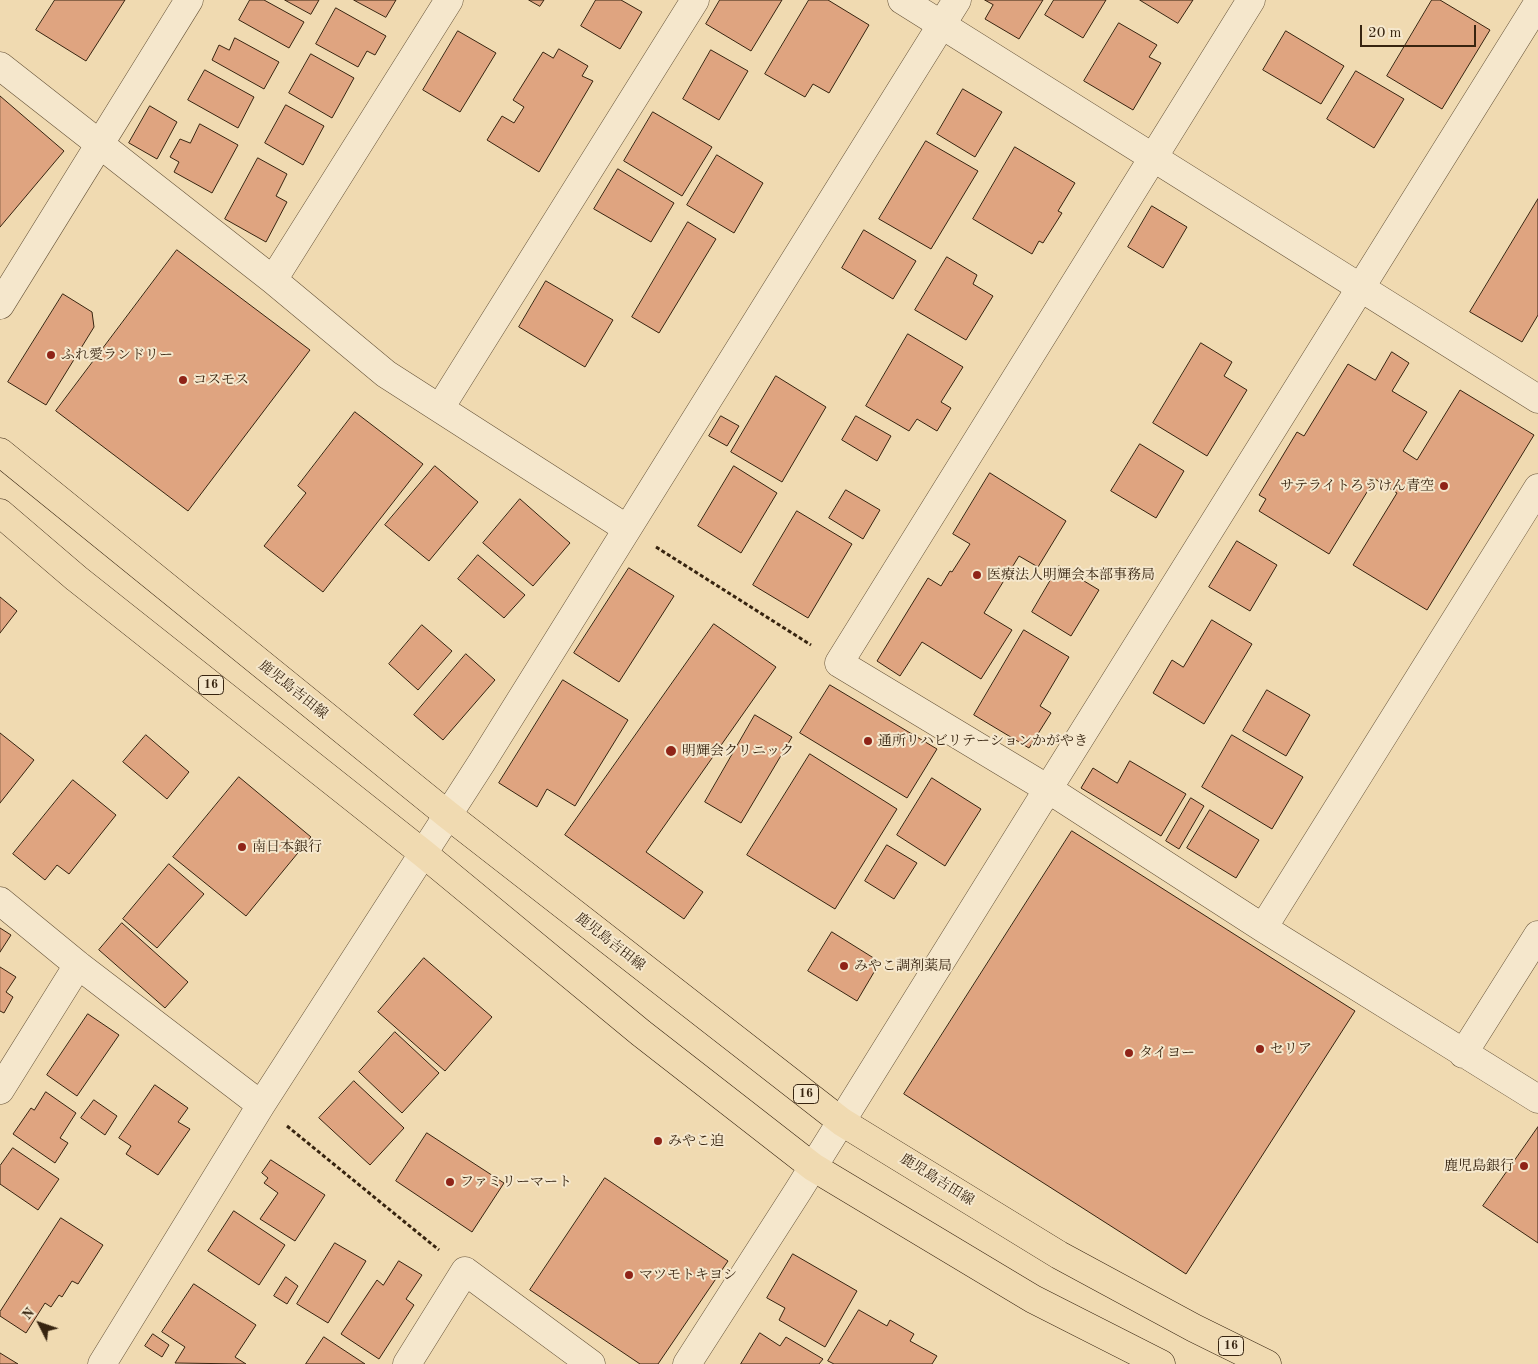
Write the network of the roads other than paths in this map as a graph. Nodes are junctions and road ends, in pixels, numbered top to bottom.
1 (189, 0) edge
2 (449, 0) edge
3 (695, 0) edge
4 (902, 0) edge
5 (957, 0) edge
6 (1250, 0) edge
7 (1538, 4) edge
8 (942, 24) junction
9 (0, 66) edge
10 (98, 145) junction
11 (1153, 157) junction
12 (273, 280) junction
13 (1361, 288) junction
14 (0, 305) edge
15 (1538, 399) edge
16 (440, 408) junction
17 (0, 452) edge
18 (1538, 488) edge
19 (0, 514) edge
20 (626, 528) junction
21 (1048, 790) junction
22 (448, 815) junction
23 (424, 854) junction
24 (0, 901) edge
25 (1263, 928) junction
26 (1538, 935) edge
27 (78, 965) junction
28 (1464, 1054) junction
29 (0, 1090) edge
30 (1538, 1099) edge
31 (261, 1105) junction
32 (842, 1122) junction
33 (813, 1167) junction
34 (102, 1364) edge
35 (407, 1364) edge
36 (591, 1364) edge
37 (687, 1364) edge
38 (1161, 1364) edge
39 (1267, 1364) edge

1 - 10 street
2 - 12 street
3 - 16 street
4 - 8 street
5 - 8 street
6 - 11 street
7 - 13 street
8 - 11 street
8 - 20 street
9 - 10 street
10 - 12 street
10 - 14 street
11 - 13 street
11 - 21 street
12 - 16 street
13 - 15 street
13 - 21 street
16 - 20 street
17 - 22 main road, 鹿児島吉田線 / 16
18 - 25 street
19 - 23 main road, 16
20 - 22 street
21 - 25 street
21 - 32 street
22 - 23 street
22 - 32 main road, 鹿児島吉田線 / 16
23 - 31 street
23 - 33 main road, 16
24 - 27 street
25 - 28 street
26 - 28 street
27 - 29 street
27 - 31 street
28 - 30 street
31 - 34 street
32 - 33 street
32 - 39 main road, 鹿児島吉田線 / 16
33 - 37 street
33 - 38 main road, 16
35 - 36 street

